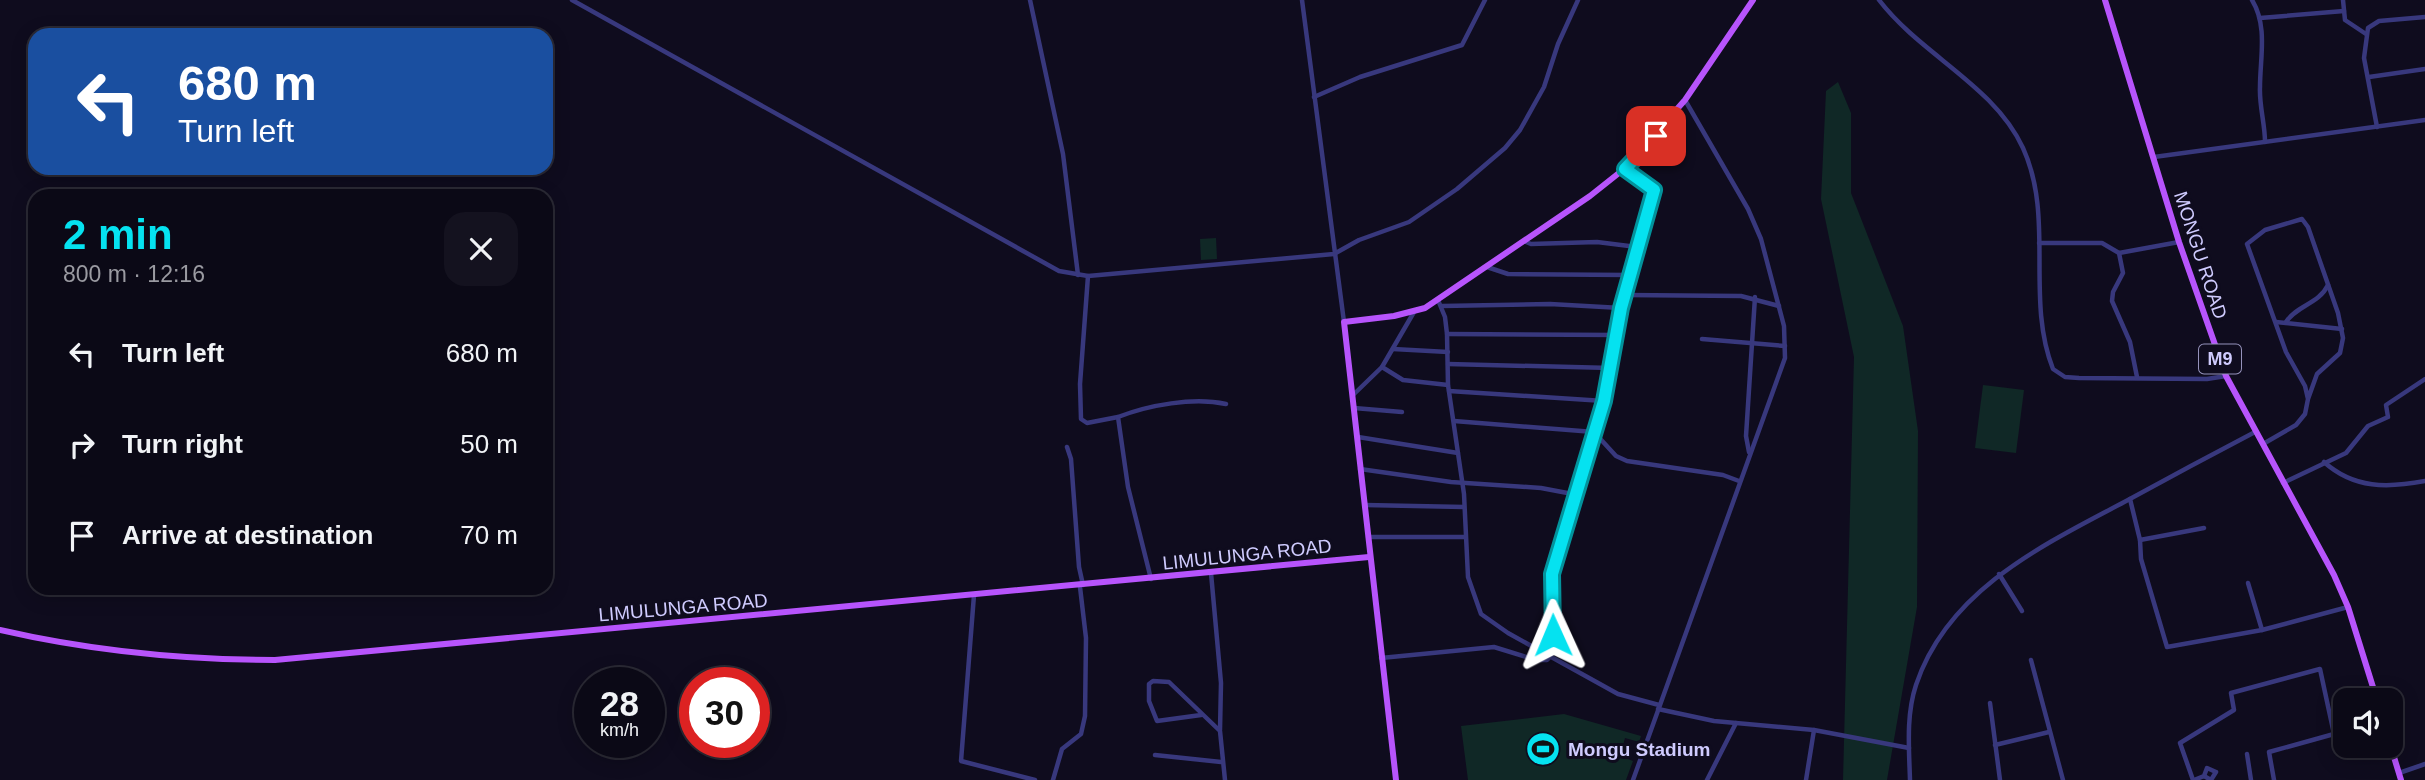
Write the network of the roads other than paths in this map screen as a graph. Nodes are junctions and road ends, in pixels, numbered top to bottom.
1 (572, 0) edge
2 (1030, 0) edge
3 (1302, 0) edge
4 (1485, 0) edge
5 (1578, 0) edge
6 (1753, 0) edge
7 (1879, 0) edge
8 (2105, 0) edge
9 (2252, 0) edge
10 (2343, 0) edge
11 (2344, 11) junction
12 (2260, 18) junction
13 (2425, 18) edge
14 (2366, 34) junction
15 (2425, 69) edge
16 (2369, 76) junction
17 (1314, 97) junction
18 (1685, 100) junction
19 (2425, 120) edge
20 (2377, 127) junction
21 (2265, 142) junction
22 (2154, 157) junction
23 (1625, 169) junction
24 (1523, 240) junction
25 (2179, 242) junction
26 (2039, 243) junction
27 (1637, 247) junction
28 (2119, 253) junction
29 (1334, 254) junction
30 (1487, 267) junction
31 (1078, 275) junction
32 (1629, 275) junction
33 (1088, 276) junction
34 (2328, 285) junction
35 (1625, 295) junction
36 (1755, 298) junction
37 (1440, 303) junction
38 (1780, 306) junction
39 (1621, 308) junction
40 (1414, 312) junction
41 (1344, 322) junction
42 (2286, 322) junction
43 (2276, 323) junction
44 (2342, 329) junction
45 (1447, 334) junction
46 (1618, 335) junction
47 (1702, 339) dead end
48 (1754, 345) junction
49 (1785, 346) junction
50 (1393, 348) junction
51 (1448, 352) junction
52 (1447, 365) junction
53 (1382, 367) junction
54 (1611, 368) junction
55 (2226, 376) junction
56 (2137, 377) junction
57 (2425, 379) edge
58 (1448, 385) junction
59 (1449, 391) junction
60 (1353, 395) junction
61 (2308, 399) junction
62 (1604, 401) junction
63 (1226, 404) dead end
64 (1354, 408) junction
65 (1402, 412) dead end
66 (1118, 417) junction
67 (1454, 421) junction
68 (1594, 432) junction
69 (2255, 432) junction
70 (1358, 437) junction
71 (2262, 445) junction
72 (1067, 447) dead end
73 (1458, 453) junction
74 (1749, 453) junction
75 (2324, 462) junction
76 (1360, 469) junction
77 (1739, 481) junction
78 (2425, 481) edge
79 (1463, 483) junction
80 (2283, 483) junction
81 (1578, 495) junction
82 (2130, 499) junction
83 (1364, 505) junction
84 (1464, 507) junction
85 (2204, 528) dead end
86 (1367, 537) junction
87 (1464, 537) junction
88 (2140, 540) junction
89 (1369, 557) junction
90 (1211, 573) junction
91 (1999, 574) junction
92 (1151, 579) junction
93 (2248, 583) dead end
94 (1082, 586) junction
95 (974, 594) junction
96 (2348, 607) junction
97 (2022, 611) dead end
98 (0, 630) edge
99 (2262, 631) junction
100 (1551, 656) junction
101 (1381, 658) junction
102 (2031, 660) dead end
103 (2373, 688) edge
104 (1990, 703) dead end
105 (1658, 707) junction
106 (1201, 715) junction
107 (1736, 723) junction
108 (1814, 730) junction
109 (1220, 731) junction
110 (2049, 732) junction
111 (1996, 745) junction
112 (1909, 748) junction
113 (2247, 754) dead end
114 (1155, 755) dead end
115 (2394, 758) edge
116 (1221, 762) junction
117 (2425, 764) edge
118 (2204, 776) junction
119 (2400, 776) edge
120 (2215, 779) edge
121 (1035, 780) edge
122 (1053, 780) edge
123 (1226, 780) edge
124 (1396, 780) edge
125 (1633, 780) edge
126 (1707, 780) edge
127 (1806, 780) edge
128 (1910, 780) edge
129 (2000, 780) edge
130 (2063, 780) edge
131 (2193, 780) edge
132 (2251, 780) edge
133 (2274, 780) edge

1 - 31 street
2 - 31 street
3 - 17 street
4 - 17 street
5 - 29 street
6 - 18 main road
7 - 26 street
8 - 22 main road, MONGU ROAD / M9
9 - 12 street
10 - 11 street
11 - 12 street
11 - 14 street
12 - 21 street
13 - 14 street
14 - 16 street
15 - 16 street
16 - 20 street
17 - 29 street
18 - 23 main road
18 - 38 street
19 - 20 street
20 - 21 street
21 - 22 street
22 - 25 main road, MONGU ROAD / M9
23 - 24 main road
23 - 27 street
24 - 27 street
24 - 30 main road
25 - 28 street
25 - 55 main road, MONGU ROAD / M9
26 - 28 street
26 - 56 street
27 - 32 street
28 - 56 street
29 - 33 street
29 - 41 street
30 - 32 street
30 - 37 main road
31 - 33 street
32 - 35 street
33 - 66 street
34 - 42 street
34 - 43 street
34 - 44 street
35 - 36 street
35 - 39 street
36 - 38 street
36 - 48 street
37 - 39 street
37 - 40 main road
37 - 45 street
38 - 49 street
39 - 46 street
40 - 41 main road
40 - 50 street
41 - 60 main road
42 - 43 street
42 - 44 street
43 - 61 street
44 - 61 street
45 - 46 street
45 - 51 street
46 - 54 street
47 - 48 street
48 - 49 street
48 - 74 street
49 - 74 street
50 - 51 street
50 - 53 street
51 - 52 street
52 - 54 street
52 - 58 street
53 - 58 street
53 - 60 street
54 - 62 street
55 - 56 street
55 - 69 main road, MONGU ROAD / M9
57 - 75 street
58 - 59 street
59 - 62 street
59 - 67 street
60 - 64 main road
61 - 71 street
62 - 68 street
63 - 66 street
64 - 65 street
64 - 70 main road
66 - 92 street
67 - 68 street
67 - 73 street
68 - 77 street
68 - 81 street
69 - 71 main road, MONGU ROAD / M9
69 - 82 street
70 - 73 street
70 - 76 main road
71 - 80 main road, MONGU ROAD / M9
72 - 94 street
73 - 79 street
74 - 77 street
75 - 78 street
75 - 80 street
76 - 79 street
76 - 83 main road
77 - 105 street
79 - 81 street
79 - 84 street
80 - 96 main road, MONGU ROAD / M9
81 - 100 street
82 - 88 street
82 - 91 street
83 - 84 street
83 - 86 main road
84 - 87 street
85 - 88 street
86 - 87 street
86 - 89 main road
87 - 100 street
88 - 99 street
89 - 90 main road, LIMULUNGA ROAD
89 - 101 main road
90 - 92 main road, LIMULUNGA ROAD
90 - 109 street
91 - 97 street
91 - 112 street
92 - 94 main road, LIMULUNGA ROAD
93 - 99 street
94 - 95 main road, LIMULUNGA ROAD
94 - 122 street
95 - 98 main road, LIMULUNGA ROAD
95 - 121 street
96 - 99 street
96 - 103 main road, MONGU ROAD / M9
100 - 101 street
100 - 105 street
101 - 124 main road
102 - 110 street
104 - 111 street
105 - 107 street
105 - 125 street
106 - 106 street
106 - 109 street
107 - 108 street
107 - 126 street
108 - 112 street
108 - 127 street
109 - 116 street
110 - 111 street
110 - 130 street
111 - 129 street
112 - 128 street
113 - 132 street
114 - 116 street
115 - 119 main road
116 - 123 street
117 - 119 street
118 - 120 street
118 - 120 street
118 - 131 street
131 - 133 street

